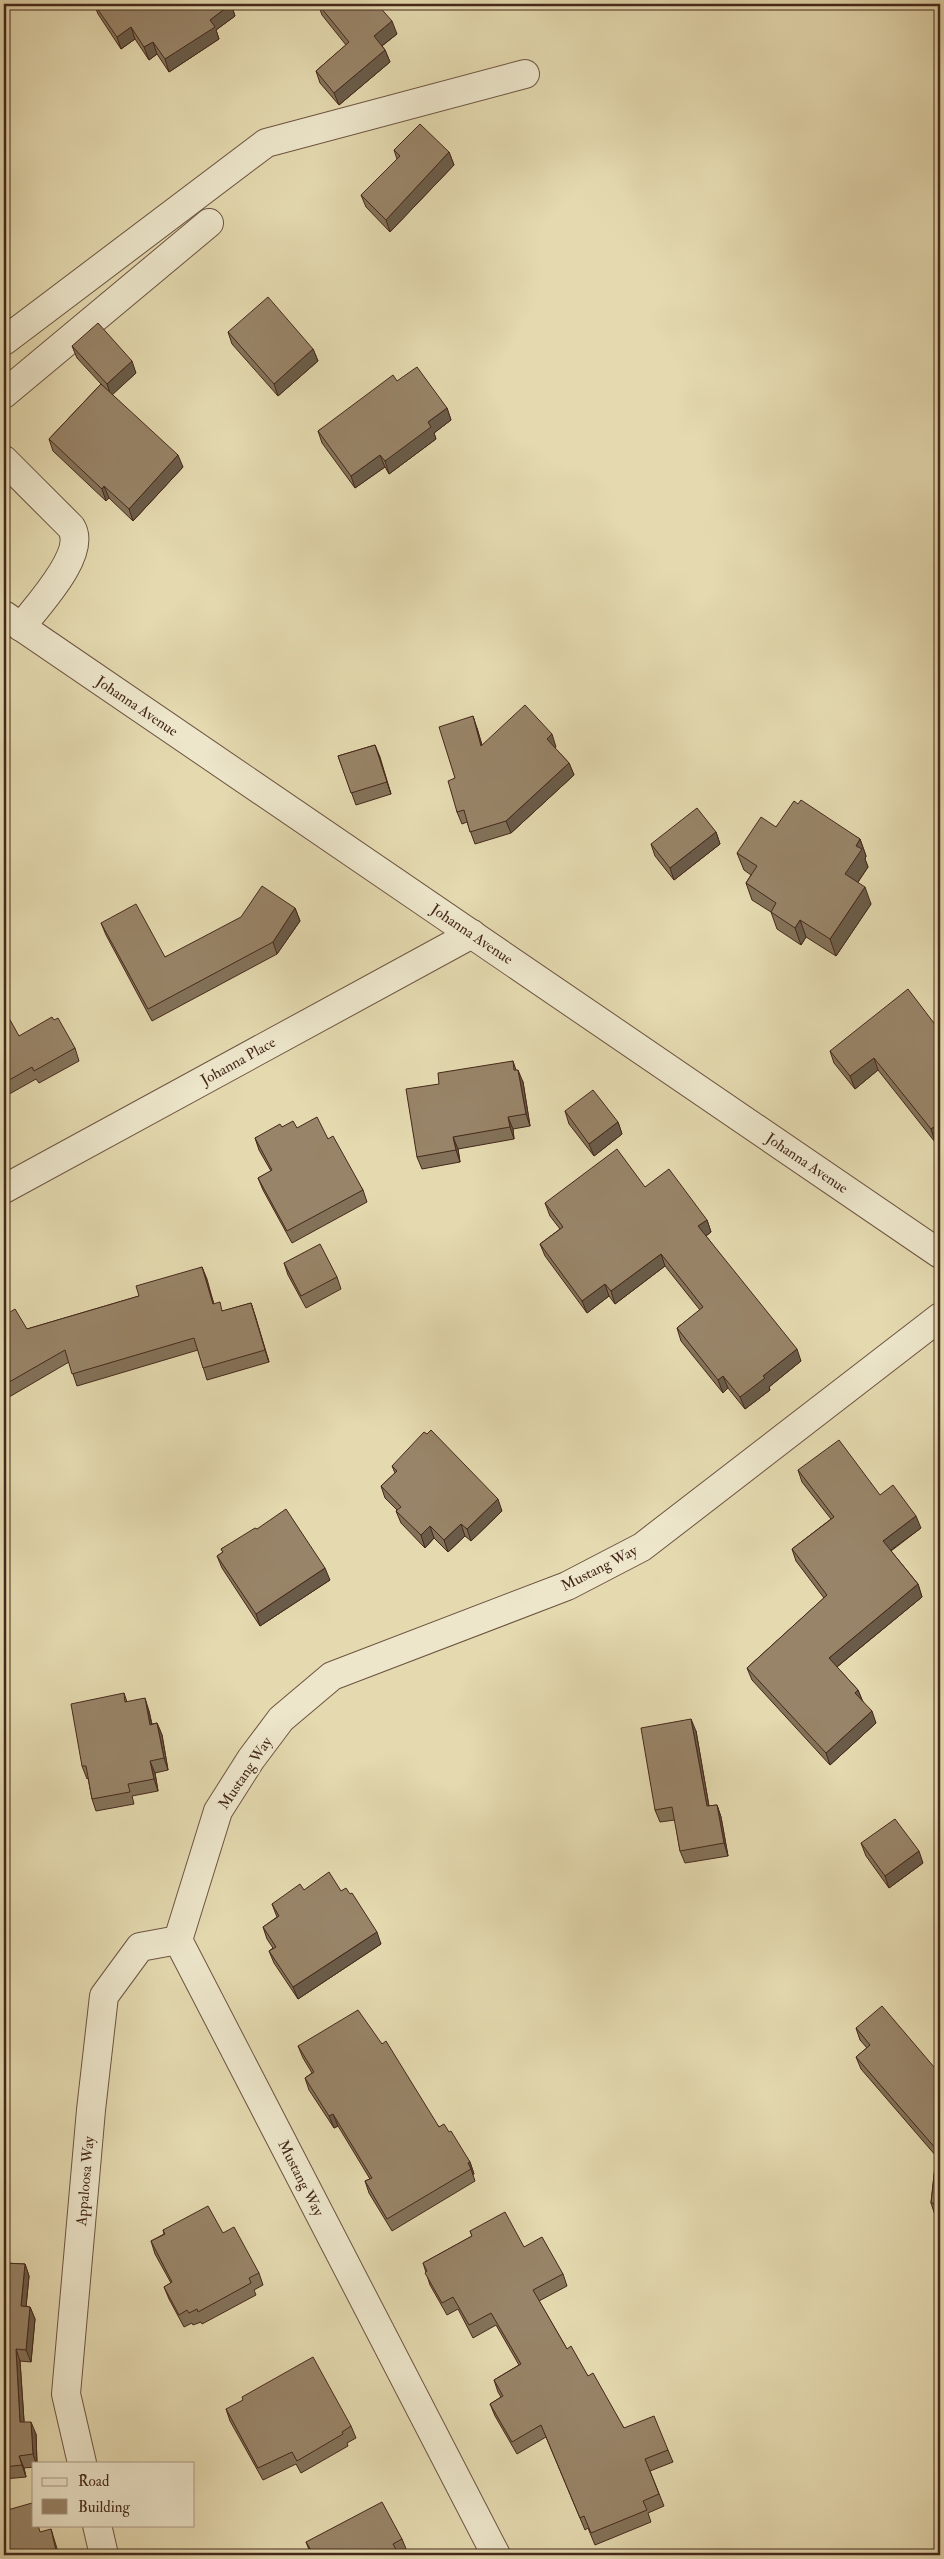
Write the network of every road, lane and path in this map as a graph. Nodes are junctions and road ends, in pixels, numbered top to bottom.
1 (525, 74) dead end
2 (209, 223) dead end
3 (4, 341) edge
4 (4, 394) edge
5 (4, 460) edge
6 (12, 621) edge
7 (472, 934) junction
8 (4, 1189) edge
9 (940, 1254) edge
10 (940, 1317) edge
11 (178, 1940) junction
12 (82, 2462) edge
13 (97, 2526) edge
14 (104, 2555) edge
15 (496, 2555) edge

1 - 3 street
2 - 4 street
5 - 6 street
6 - 7 street, Johanna Avenue
7 - 8 street, Johanna Place
7 - 9 street, Johanna Avenue
10 - 11 street, Mustang Way
11 - 12 street, Appaloosa Way
11 - 15 street, Mustang Way
13 - 14 street

